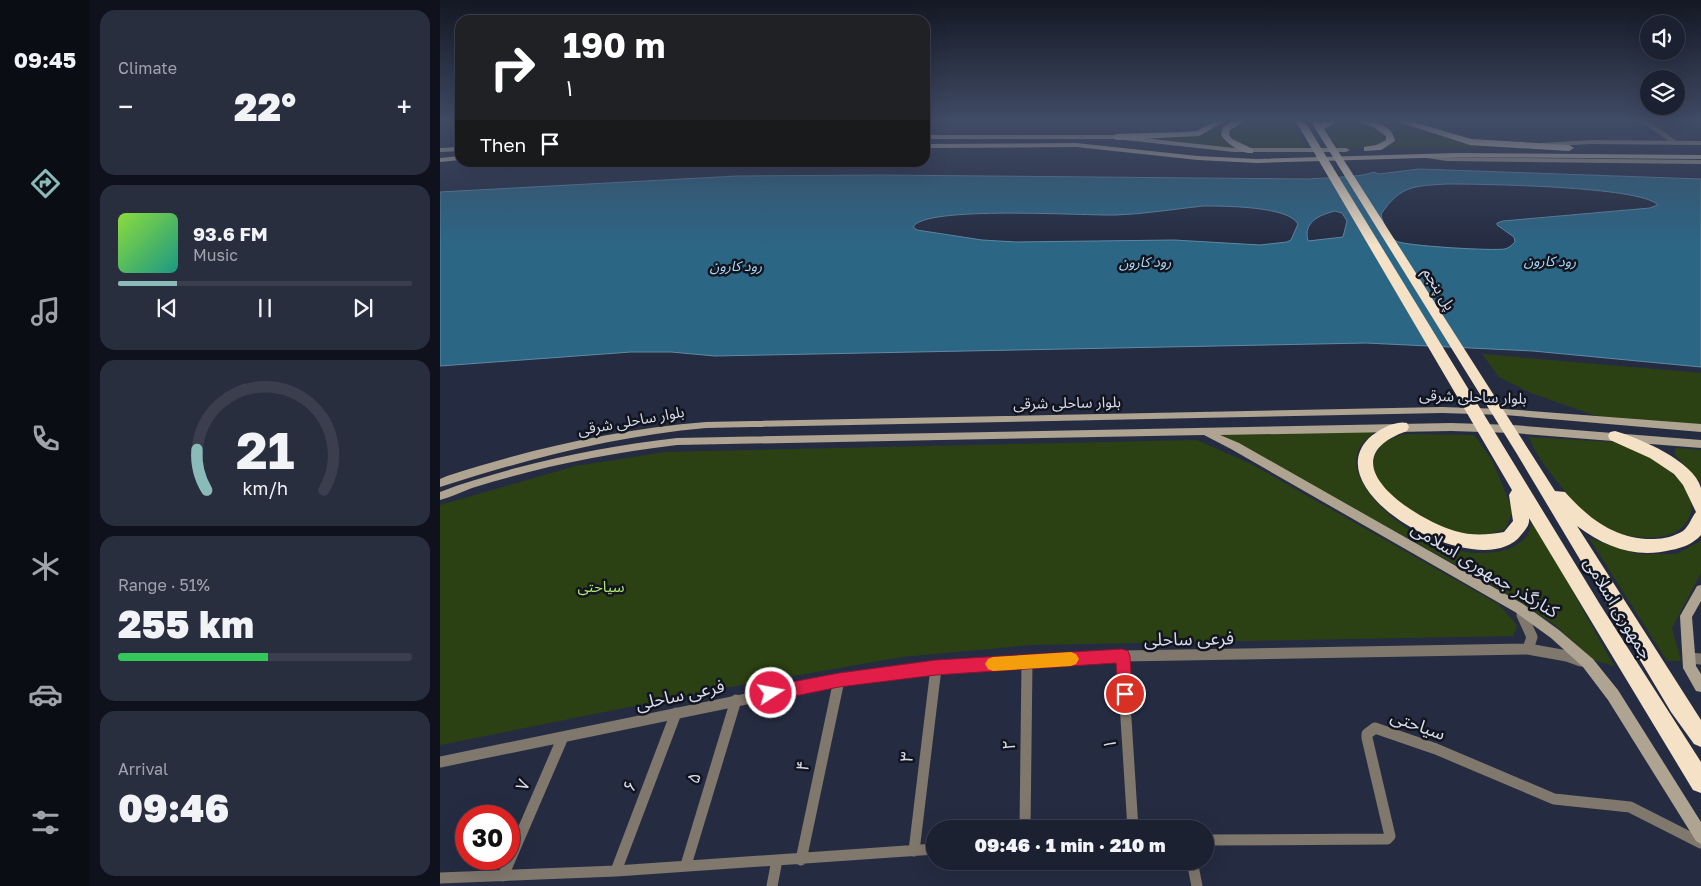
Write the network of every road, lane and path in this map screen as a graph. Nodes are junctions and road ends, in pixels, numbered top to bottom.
1 (1325, 161) edge
2 (1339, 161) edge
3 (1646, 161) edge
4 (1701, 162) edge
5 (1180, 416) junction
6 (1402, 427) junction
7 (1701, 428) edge
8 (1183, 431) junction
9 (1202, 431) junction
10 (1614, 436) junction
11 (1701, 444) edge
12 (1522, 450) junction
13 (1501, 454) junction
14 (440, 483) edge
15 (440, 496) edge
16 (1701, 507) edge
17 (1701, 516) edge
18 (1701, 590) edge
19 (1519, 608) junction
20 (1528, 649) junction
21 (1122, 656) junction
22 (1695, 658) edge
23 (1027, 662) junction
24 (1588, 663) junction
25 (936, 668) junction
26 (839, 680) junction
27 (1700, 682) edge
28 (736, 700) junction
29 (676, 713) junction
30 (563, 736) junction
31 (1701, 738) edge
32 (440, 762) edge
33 (1696, 774) edge
34 (1701, 790) edge
35 (1026, 820) edge
36 (1132, 820) edge
37 (1701, 836) edge
38 (1214, 840) edge
39 (1701, 843) edge
40 (926, 850) edge
41 (914, 851) junction
42 (777, 860) junction
43 (801, 860) junction
44 (686, 865) junction
45 (1194, 870) edge
46 (616, 871) junction
47 (503, 876) junction
48 (440, 878) edge
49 (772, 886) edge
50 (1197, 886) edge

1 - 13 highway, پل پنجم
2 - 12 highway, پل پنجم
3 - 4 main road
5 - 7 main road, بلوار ساحلی شرقی
5 - 8 main road
5 - 14 main road, بلوار ساحلی شرقی
6 - 9 main road, بلوار ساحلی شرقی
6 - 10 main road, بلوار ساحلی شرقی
6 - 13 highway
8 - 9 main road, بلوار ساحلی شرقی
8 - 15 main road, بلوار ساحلی شرقی
9 - 19 main road, کنارگذر جمهوری اسلامی
10 - 11 main road, بلوار ساحلی شرقی
10 - 16 highway
12 - 17 highway
12 - 31 highway, جمهوری اسلامی
13 - 33 highway, جمهوری اسلامی
18 - 22 main road
19 - 20 street
19 - 24 main road, کنارگذر جمهوری اسلامی
20 - 21 street, فرعی ساحلی
20 - 24 street, فرعی ساحلی
21 - 23 street, فرعی ساحلی
21 - 36 street, ۱
22 - 27 main road
23 - 25 street, فرعی ساحلی
23 - 35 street, ۲
24 - 37 main road, کنارگذر جمهوری اسلامی
25 - 26 street, فرعی ساحلی
25 - 41 street, ۳
26 - 28 street, فرعی ساحلی
26 - 43 street, ۴
28 - 29 street, فرعی ساحلی
28 - 44 street, ۵
29 - 30 street, فرعی ساحلی
29 - 46 street, ۶
30 - 32 street, فرعی ساحلی
30 - 47 street, ۷
33 - 34 highway, جمهوری اسلامی
38 - 39 street, سیاحتی
40 - 41 street
41 - 43 street
42 - 43 street
42 - 44 street
42 - 49 street
44 - 46 street
45 - 50 street
46 - 47 street
47 - 48 street

